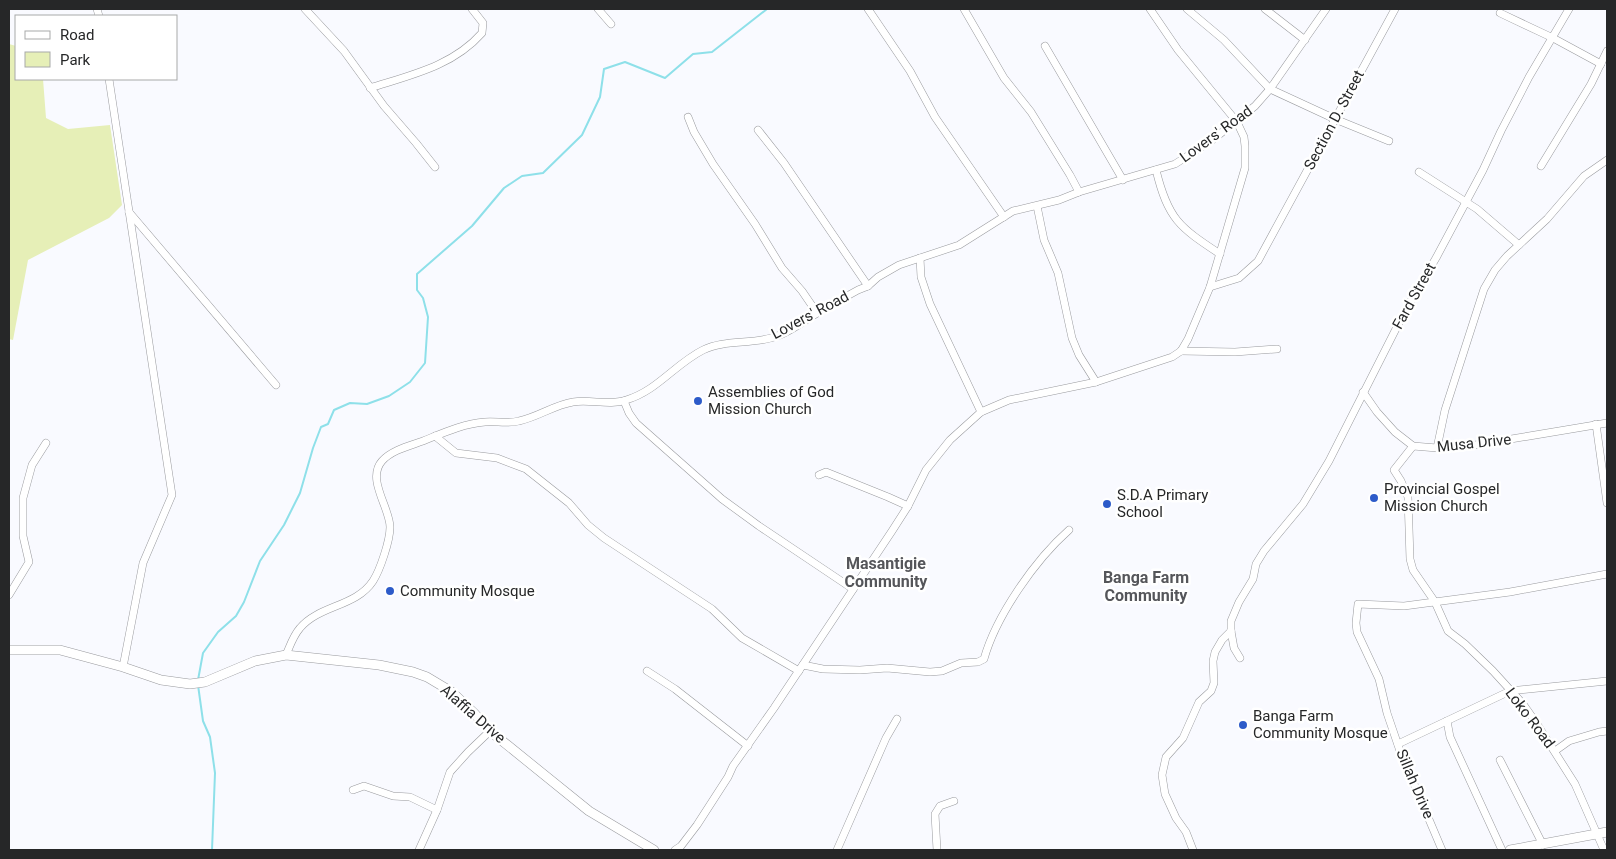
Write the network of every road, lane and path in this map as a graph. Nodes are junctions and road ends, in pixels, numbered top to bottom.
1 (305, 9) edge
2 (472, 9) edge
3 (598, 9) edge
4 (868, 9) edge
5 (964, 9) edge
6 (1150, 9) edge
7 (1187, 9) edge
8 (1265, 9) edge
9 (1326, 9) edge
10 (1395, 9) edge
11 (1569, 9) edge
12 (1500, 13) dead end
13 (611, 24) dead end
14 (1553, 38) junction
15 (1305, 40) junction
16 (1045, 46) dead end
17 (1607, 52) edge
18 (1601, 64) junction
19 (109, 80) edge
20 (370, 88) junction
21 (1270, 89) junction
22 (688, 117) dead end
23 (1335, 119) junction
24 (1237, 122) junction
25 (758, 130) dead end
26 (1389, 141) dead end
27 (1606, 163) edge
28 (1541, 166) dead end
29 (435, 168) dead end
30 (1156, 170) junction
31 (1419, 172) dead end
32 (1123, 180) junction
33 (1079, 192) junction
34 (1466, 201) junction
35 (1037, 206) junction
36 (129, 212) junction
37 (1004, 217) junction
38 (1518, 245) junction
39 (1220, 254) junction
40 (920, 258) junction
41 (868, 286) junction
42 (1210, 287) junction
43 (817, 313) junction
44 (1276, 349) dead end
45 (1181, 351) junction
46 (1096, 382) junction
47 (276, 385) dead end
48 (1363, 392) junction
49 (624, 401) junction
50 (981, 412) junction
51 (1607, 422) edge
52 (1596, 424) junction
53 (435, 436) junction
54 (46, 442) dead end
55 (1413, 446) junction
56 (1437, 448) junction
57 (819, 475) dead end
58 (1607, 503) edge
59 (908, 506) junction
60 (1069, 530) dead end
61 (1607, 574) edge
62 (853, 589) junction
63 (9, 595) edge
64 (1436, 602) junction
65 (1231, 631) junction
66 (10, 648) edge
67 (286, 656) junction
68 (1240, 658) dead end
69 (123, 667) junction
70 (801, 668) junction
71 (647, 670) dead end
72 (1607, 681) edge
73 (1510, 691) junction
74 (897, 719) dead end
75 (1447, 721) junction
76 (490, 730) junction
77 (1607, 731) edge
78 (1398, 744) junction
79 (748, 746) junction
80 (1555, 751) junction
81 (1500, 760) dead end
82 (352, 790) dead end
83 (954, 801) dead end
84 (438, 810) junction
85 (1607, 832) edge
86 (1596, 834) junction
87 (1543, 845) junction
88 (419, 850) edge
89 (654, 850) edge
90 (675, 850) edge
91 (837, 850) edge
92 (937, 850) edge
93 (1193, 850) edge
94 (1442, 850) edge
95 (1502, 850) edge
96 (1510, 850) edge
97 (1604, 850) edge

1 - 20 street
2 - 20 street
3 - 13 street
4 - 37 street
5 - 33 street
6 - 24 street
7 - 21 street
8 - 15 street
9 - 15 street, Lovers' Road
10 - 23 street, Section D. Street
11 - 14 street, Fard Street
12 - 14 street
14 - 18 street
14 - 34 street, Fard Street
15 - 21 street, Lovers' Road
16 - 32 street
17 - 18 street
18 - 28 street
19 - 36 street
20 - 29 street
21 - 23 street
21 - 24 street, Lovers' Road
22 - 43 street
23 - 26 street
23 - 42 street, Section D. Street
24 - 30 street, Lovers' Road
24 - 39 street
25 - 41 street
27 - 38 street
30 - 32 street, Lovers' Road
30 - 39 street
31 - 34 street
32 - 33 street, Lovers' Road
33 - 35 street, Lovers' Road
34 - 38 street
34 - 48 street, Fard Street
35 - 37 street, Lovers' Road
35 - 46 street
36 - 47 street
36 - 69 street
37 - 40 street, Lovers' Road
38 - 56 street
39 - 42 street
40 - 41 street, Lovers' Road
40 - 50 street
41 - 43 street, Lovers' Road
42 - 45 street
43 - 49 street, Lovers' Road
44 - 45 street
45 - 46 street
46 - 50 street
48 - 55 street
48 - 65 street, Fard Street
49 - 53 street, Lovers' Road
49 - 62 street
50 - 59 street
51 - 52 street, Musa Drive
52 - 56 street, Musa Drive
52 - 58 street
53 - 67 street, Lovers' Road
53 - 70 street
54 - 63 street
55 - 56 street, Musa Drive
55 - 64 street, Loko Road
57 - 59 street
59 - 62 street
60 - 70 street
61 - 64 street
62 - 70 street
64 - 73 street, Loko Road
64 - 78 street, Sillah Drive
65 - 68 street
65 - 93 street
66 - 69 street
67 - 69 street, Alaffia Drive
67 - 76 street, Alaffia Drive
70 - 79 street
71 - 79 street
72 - 73 street
73 - 75 street
73 - 80 street, Loko Road
74 - 91 street
75 - 78 street
75 - 95 street
76 - 84 street
76 - 89 street, Alaffia Drive
77 - 80 street
78 - 94 street, Sillah Drive
79 - 90 street
80 - 86 street, Loko Road
81 - 87 street
82 - 84 street
83 - 92 street
84 - 88 street
85 - 86 street
86 - 87 street
86 - 97 street, Loko Road
87 - 96 street

